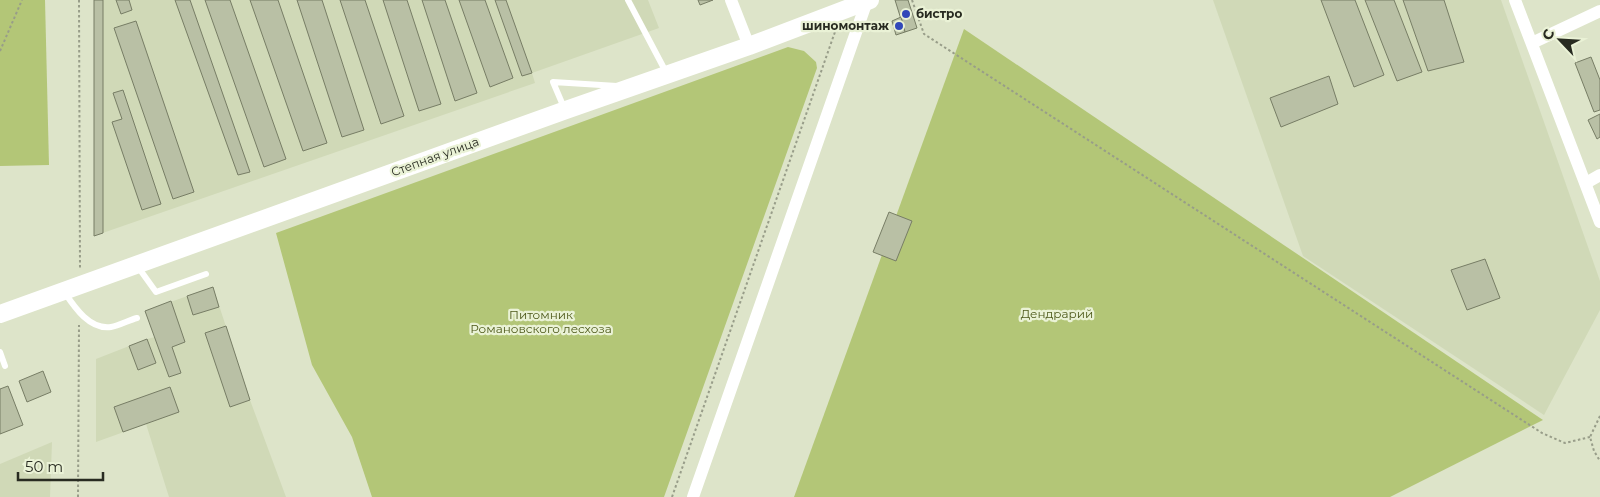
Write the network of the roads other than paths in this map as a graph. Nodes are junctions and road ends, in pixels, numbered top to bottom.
1 (628, 0) edge
2 (731, 0) edge
3 (868, 0) edge
4 (1515, 0) edge
5 (1600, 11) edge
6 (1532, 43) junction
7 (749, 46) junction
8 (668, 75) junction
9 (634, 87) junction
10 (566, 110) junction
11 (1600, 175) edge
12 (1586, 182) junction
13 (1600, 222) edge
14 (136, 264) junction
15 (206, 274) dead end
16 (63, 291) junction
17 (0, 314) edge
18 (138, 318) dead end
19 (0, 352) edge
20 (5, 366) dead end
21 (693, 497) edge

1 - 8 lane
2 - 7 street
3 - 7 main road, Степная улица
3 - 21 street
4 - 6 street
5 - 6 street
6 - 12 street
7 - 8 main road, Степная улица
8 - 9 main road, Степная улица
9 - 10 main road, Степная улица
9 - 10 lane
10 - 14 main road, Степная улица
11 - 12 street
12 - 13 street
14 - 15 lane
14 - 16 main road, Степная улица
16 - 17 main road, Степная улица
16 - 18 lane
19 - 20 lane

